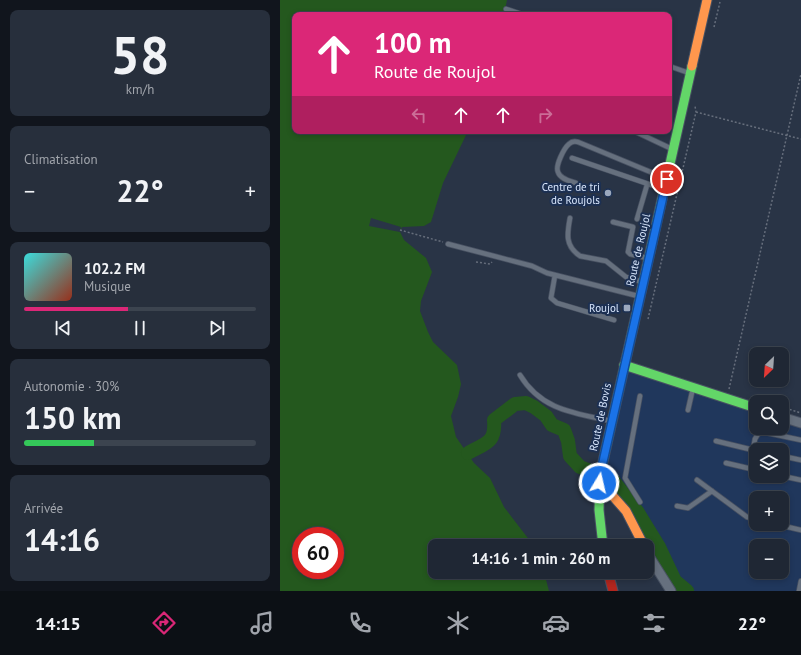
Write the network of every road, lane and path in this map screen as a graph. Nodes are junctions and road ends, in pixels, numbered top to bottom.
1 (707, 0) edge
2 (720, 2) dead end
3 (506, 9) dead end
4 (515, 12) edge
5 (712, 33) dead end
6 (672, 67) edge
7 (690, 74) junction
8 (801, 74) edge
9 (695, 102) dead end
10 (696, 112) junction
11 (640, 134) edge
12 (787, 136) junction
13 (801, 139) edge
14 (673, 150) junction
15 (572, 158) dead end
16 (667, 179) junction
17 (576, 183) dead end
18 (647, 185) junction
19 (664, 190) junction
20 (570, 218) dead end
21 (637, 219) dead end
22 (613, 222) dead end
23 (400, 230) dead end
24 (448, 244) joint
25 (496, 256) junction
26 (649, 258) junction
27 (476, 262) dead end
28 (555, 275) junction
29 (643, 282) junction
30 (640, 296) junction
31 (614, 320) dead end
32 (646, 324) dead end
33 (624, 365) junction
34 (520, 375) dead end
35 (693, 386) junction
36 (729, 389) dead end
37 (640, 396) dead end
38 (749, 406) edge
39 (789, 409) edge
40 (688, 410) dead end
41 (801, 413) edge
42 (789, 419) edge
43 (612, 421) junction
44 (801, 423) edge
45 (801, 440) edge
46 (716, 442) dead end
47 (755, 443) edge
48 (749, 450) edge
49 (789, 457) edge
50 (801, 460) edge
51 (726, 463) dead end
52 (749, 468) edge
53 (789, 477) edge
54 (697, 480) dead end
55 (801, 480) edge
56 (712, 491) junction
57 (598, 492) junction
58 (640, 502) dead end
59 (677, 506) dead end
60 (749, 518) edge
61 (789, 527) edge
62 (801, 530) edge
63 (602, 539) edge
64 (640, 539) edge
65 (654, 565) edge
66 (610, 579) edge
67 (613, 591) edge
68 (670, 591) edge

1 - 7 main road, Route de Roujol
2 - 5 path
3 - 4 lane
6 - 7 lane
7 - 14 main road, Route de Roujol
8 - 12 path
9 - 10 path
10 - 12 path
10 - 32 path
11 - 14 lane
12 - 13 path
12 - 36 path
14 - 16 main road, Route de Roujol
15 - 18 lane
16 - 17 lane
16 - 19 main road, Route de Roujol
18 - 19 lane
18 - 21 lane
19 - 26 main road, Route de Roujol
20 - 29 lane
22 - 26 lane
23 - 24 path
24 - 25 lane
25 - 27 path
25 - 28 lane
26 - 29 main road, Route de Roujol
28 - 30 lane
28 - 31 lane
29 - 30 main road, Route de Roujol
30 - 33 main road, Route de Roujol
33 - 35 main road
33 - 43 main road, Route de Bovis
34 - 43 lane
35 - 38 main road
35 - 40 lane
37 - 58 lane
39 - 41 path
42 - 44 street
43 - 57 main road, Route de Bovis
45 - 47 lane
46 - 48 lane
49 - 50 lane
51 - 52 lane
53 - 55 lane
54 - 56 lane
56 - 59 lane
56 - 60 lane
57 - 63 main road, Route de Bovis
57 - 64 main road
61 - 62 lane
65 - 68 street
66 - 67 main road

